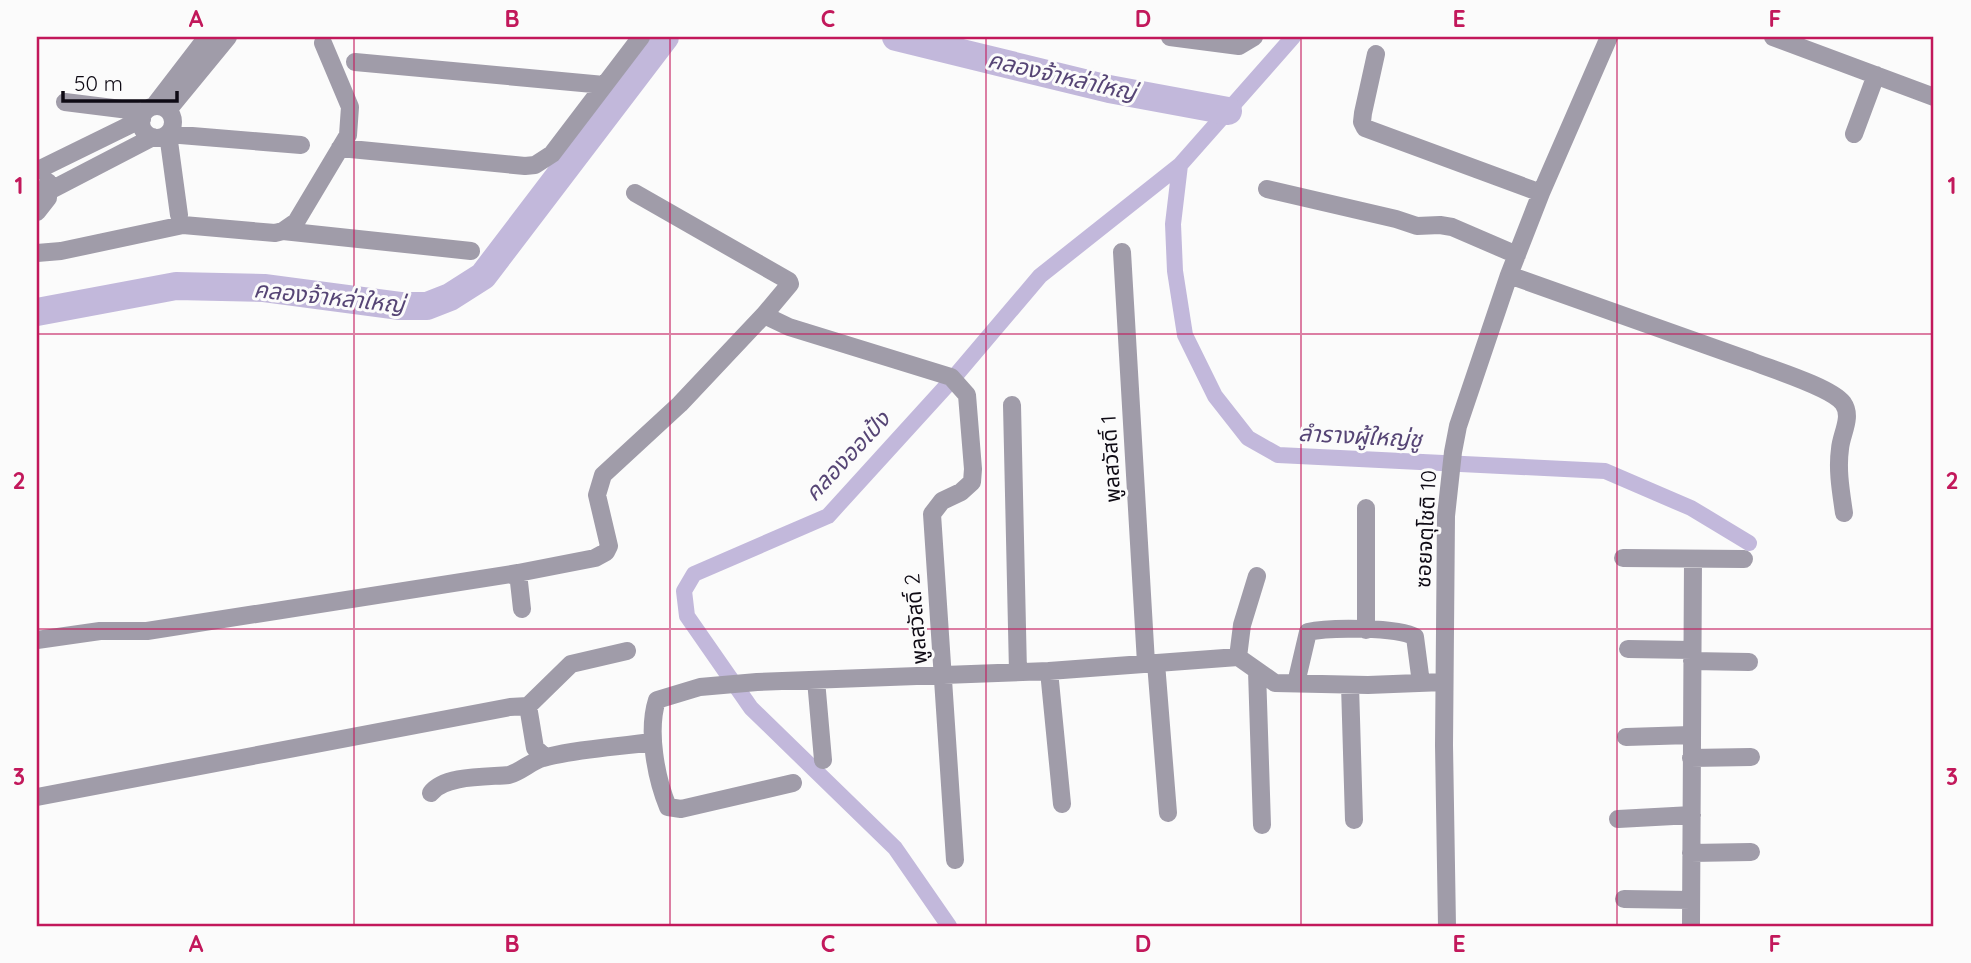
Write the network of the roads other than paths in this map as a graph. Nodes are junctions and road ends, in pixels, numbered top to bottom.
1 (641, 37) edge
2 (1170, 37) edge
3 (1254, 37) edge
4 (1609, 37) edge
5 (1773, 37) edge
6 (217, 39) edge
7 (323, 43) dead end
8 (1376, 54) dead end
9 (355, 62) dead end
10 (1876, 75) junction
11 (604, 85) junction
12 (1934, 97) edge
13 (65, 102) dead end
14 (152, 112) junction
15 (1854, 134) dead end
16 (160, 135) junction
17 (301, 145) dead end
18 (341, 148) junction
19 (38, 169) edge
20 (1267, 189) dead end
21 (49, 191) junction
22 (635, 193) dead end
23 (1541, 193) junction
24 (37, 212) edge
25 (179, 215) dead end
26 (284, 231) junction
27 (40, 247) edge
28 (471, 250) dead end
29 (1122, 251) dead end
30 (1517, 255) junction
31 (1508, 275) junction
32 (764, 315) junction
33 (1012, 405) dead end
34 (1366, 508) dead end
35 (1844, 513) dead end
36 (1623, 558) dead end
37 (1744, 559) dead end
38 (1693, 560) junction
39 (518, 573) junction
40 (1257, 576) dead end
41 (522, 609) dead end
42 (1366, 630) junction
43 (37, 640) edge
44 (1628, 649) dead end
45 (627, 651) dead end
46 (1692, 656) junction
47 (1238, 657) junction
48 (1749, 662) dead end
49 (1151, 663) junction
50 (1049, 671) junction
51 (1257, 671) junction
52 (1018, 672) junction
53 (943, 674) junction
54 (816, 680) junction
55 (1444, 682) junction
56 (1296, 683) junction
57 (1421, 683) junction
58 (1350, 685) junction
59 (528, 706) junction
60 (1691, 734) junction
61 (1626, 737) dead end
62 (652, 743) junction
63 (545, 757) junction
64 (1751, 757) dead end
65 (1691, 758) junction
66 (823, 760) dead end
67 (793, 783) dead end
68 (431, 793) dead end
69 (37, 797) edge
70 (1062, 804) dead end
71 (1168, 813) dead end
72 (1692, 815) junction
73 (1618, 819) dead end
74 (1354, 820) dead end
75 (1262, 825) dead end
76 (1751, 852) dead end
77 (1691, 853) junction
78 (955, 860) dead end
79 (1624, 899) dead end
80 (1690, 900) junction
81 (1447, 926) edge
82 (1691, 926) edge

1 - 11 street
2 - 3 street
4 - 23 street, ซอยจตุโชติ 10
5 - 10 street
6 - 14 street
7 - 18 street
8 - 23 street
9 - 11 street
10 - 12 street
10 - 15 street
11 - 18 street
13 - 14 street
14 - 16 street
14 - 16 street
14 - 19 street
16 - 17 street
16 - 21 street
16 - 25 street
18 - 26 street
19 - 21 street
20 - 30 street
21 - 24 street
22 - 32 street
23 - 30 street, ซอยจตุโชติ 10
26 - 27 street
26 - 28 street
29 - 49 street, พูลสวัสดิ์ 1
30 - 31 street, ซอยจตุโชติ 10
31 - 35 street
31 - 55 street, ซอยจตุโชติ 10
32 - 39 street
32 - 53 street, พูลสวัสดิ์ 2
33 - 52 street
34 - 42 street
36 - 38 street
37 - 38 street
38 - 46 street
39 - 41 street
39 - 43 street
40 - 47 street
42 - 56 street
42 - 57 street
44 - 46 street
45 - 59 street
46 - 48 street
46 - 60 street
47 - 49 street
47 - 51 street
49 - 50 street
49 - 71 street, พูลสวัสดิ์ 1
50 - 52 street
50 - 70 street
51 - 56 street
51 - 75 street
52 - 53 street
53 - 54 street
53 - 78 street, พูลสวัสดิ์ 2
54 - 62 street
54 - 66 street
55 - 57 street
55 - 81 street, ซอยจตุโชติ 10
56 - 58 street
57 - 58 street
58 - 74 street
59 - 63 street
59 - 69 street
60 - 61 street
60 - 65 street
62 - 63 street
62 - 67 street
63 - 68 street
64 - 65 street
65 - 72 street
72 - 73 street
72 - 77 street
76 - 77 street
77 - 80 street
79 - 80 street
80 - 82 street

